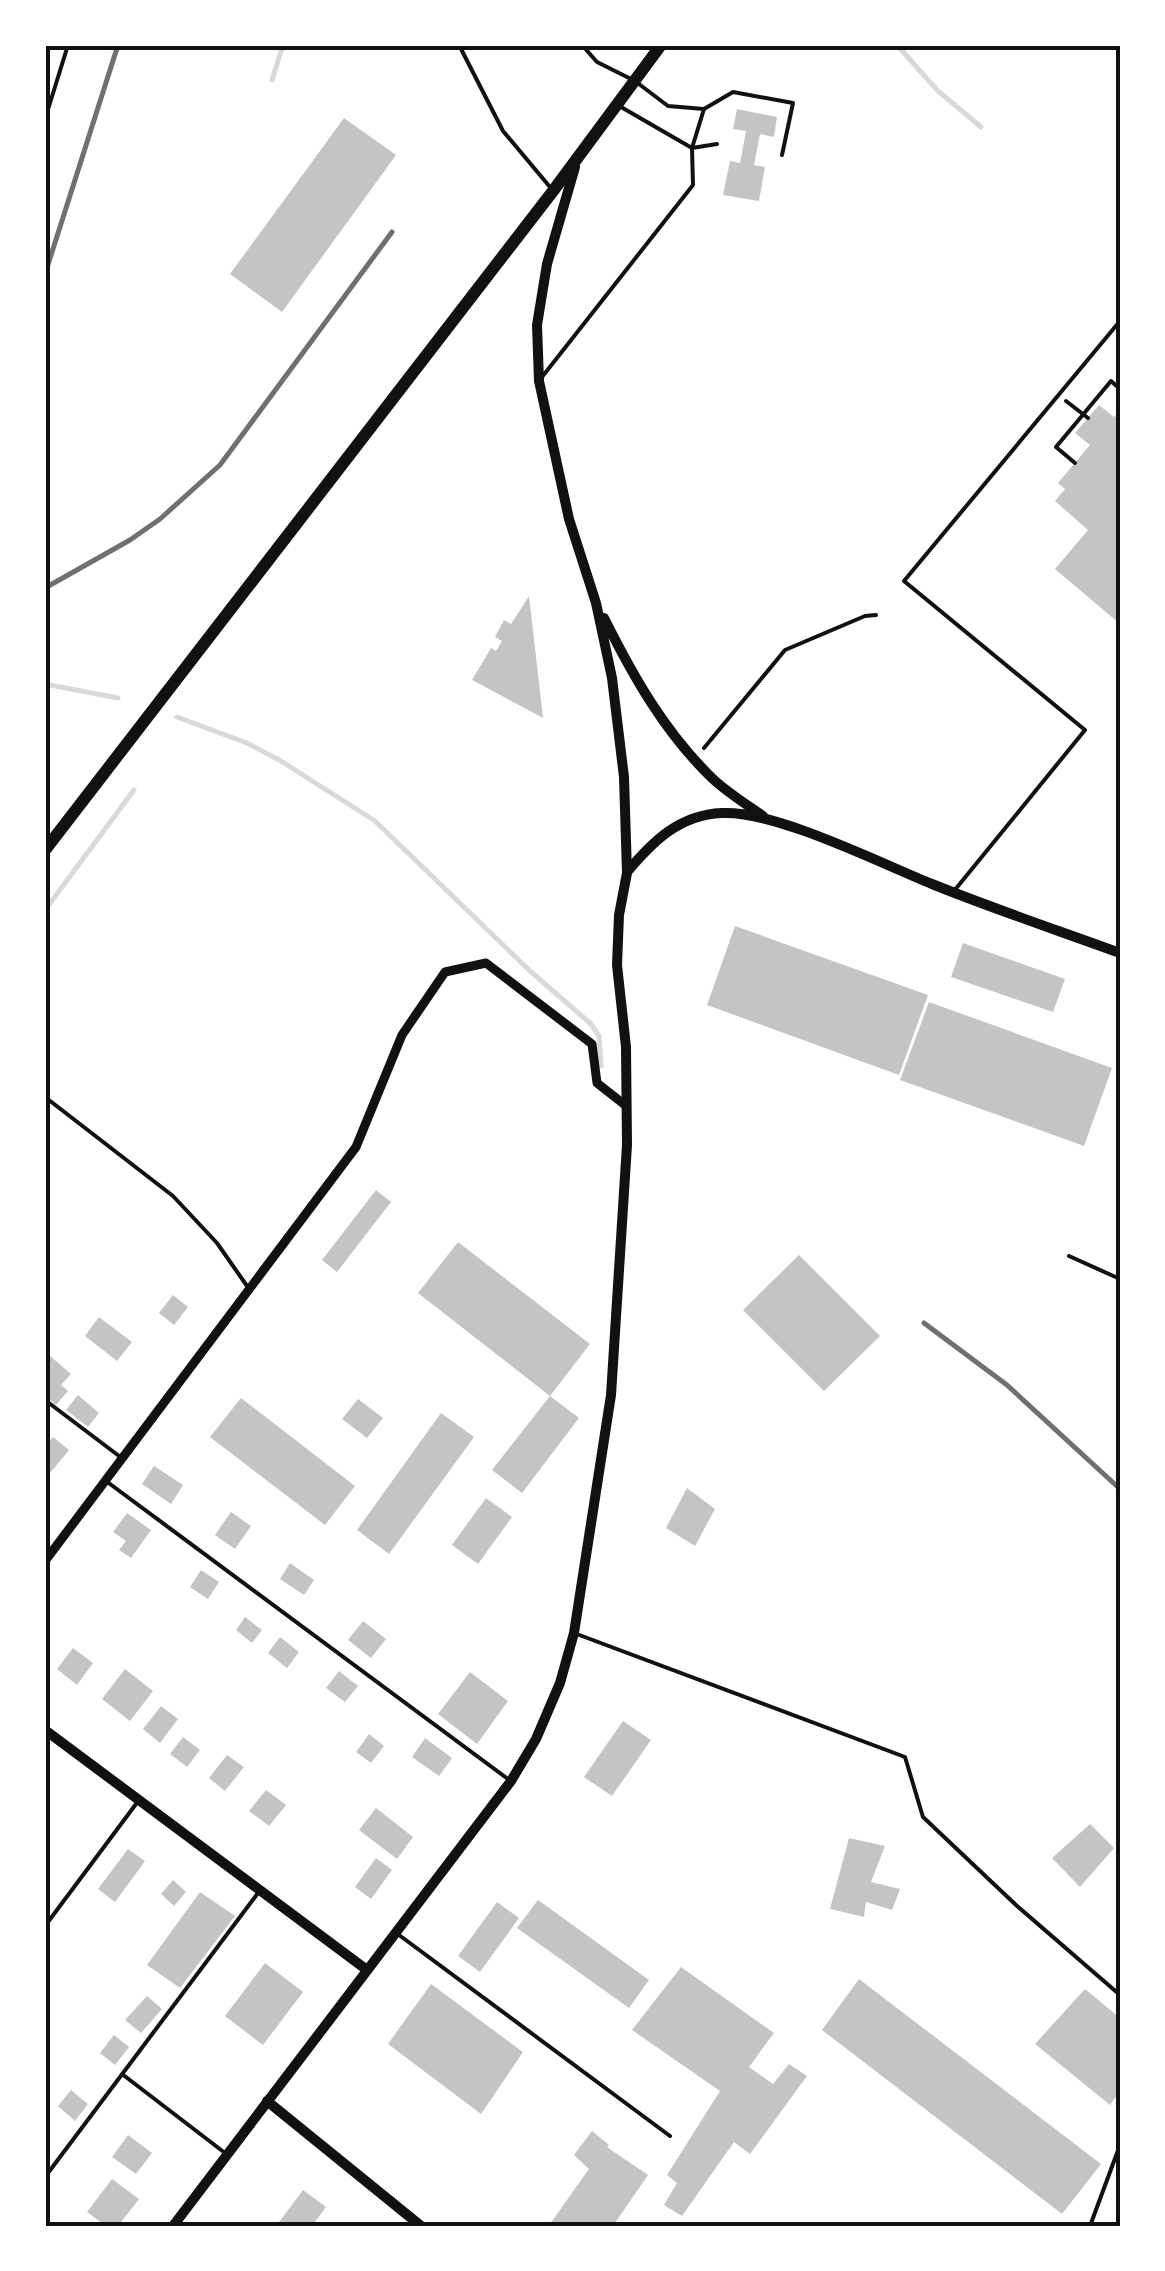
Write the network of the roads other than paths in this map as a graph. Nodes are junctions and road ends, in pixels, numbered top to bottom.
1 (68, 45) edge
2 (470, 45) edge
3 (582, 45) edge
4 (660, 45) edge
5 (460, 48) edge
6 (634, 81) junction
7 (617, 105) junction
8 (704, 109) junction
9 (46, 117) edge
10 (717, 144) dead end
11 (692, 148) junction
12 (782, 155) dead end
13 (576, 161) junction
14 (553, 191) junction
15 (1120, 322) edge
16 (539, 381) junction
17 (596, 603) junction
18 (764, 816) junction
19 (45, 850) edge
20 (627, 873) junction
21 (952, 892) junction
22 (1120, 953) edge
23 (45, 1097) edge
24 (624, 1105) junction
25 (1070, 1256) dead end
26 (1120, 1278) edge
27 (250, 1290) junction
28 (45, 1400) edge
29 (123, 1458) junction
30 (106, 1481) junction
31 (45, 1562) edge
32 (574, 1633) junction
33 (45, 1730) edge
34 (510, 1781) junction
35 (139, 1800) junction
36 (260, 1890) junction
37 (45, 1926) edge
38 (395, 1932) junction
39 (367, 1970) junction
40 (1120, 1995) edge
41 (122, 2074) junction
42 (267, 2101) junction
43 (670, 2136) dead end
44 (1120, 2145) edge
45 (226, 2154) junction
46 (45, 2177) edge
47 (172, 2226) edge
48 (421, 2226) edge
49 (1090, 2226) edge

1 - 9 lane
2 - 5 lane
3 - 6 lane
4 - 6 main road
5 - 14 lane
6 - 7 main road
6 - 8 lane
7 - 11 lane
7 - 13 main road
8 - 11 lane
8 - 12 lane
10 - 11 lane
11 - 16 lane
13 - 14 main road
13 - 16 street
14 - 19 main road
15 - 21 lane
16 - 17 street
17 - 18 street
17 - 20 street
18 - 20 street
18 - 21 street
20 - 24 street
21 - 22 street
23 - 27 lane
24 - 27 street
24 - 32 street
25 - 26 lane
27 - 29 street
28 - 29 lane
29 - 30 street
30 - 31 street
30 - 34 lane
32 - 34 street
32 - 40 lane
33 - 35 street
34 - 38 street
35 - 36 street
35 - 37 lane
36 - 39 street
36 - 41 lane
38 - 39 street
38 - 43 lane
39 - 42 street
41 - 45 lane
41 - 46 lane
42 - 45 street
42 - 48 street
44 - 49 lane
45 - 47 street

